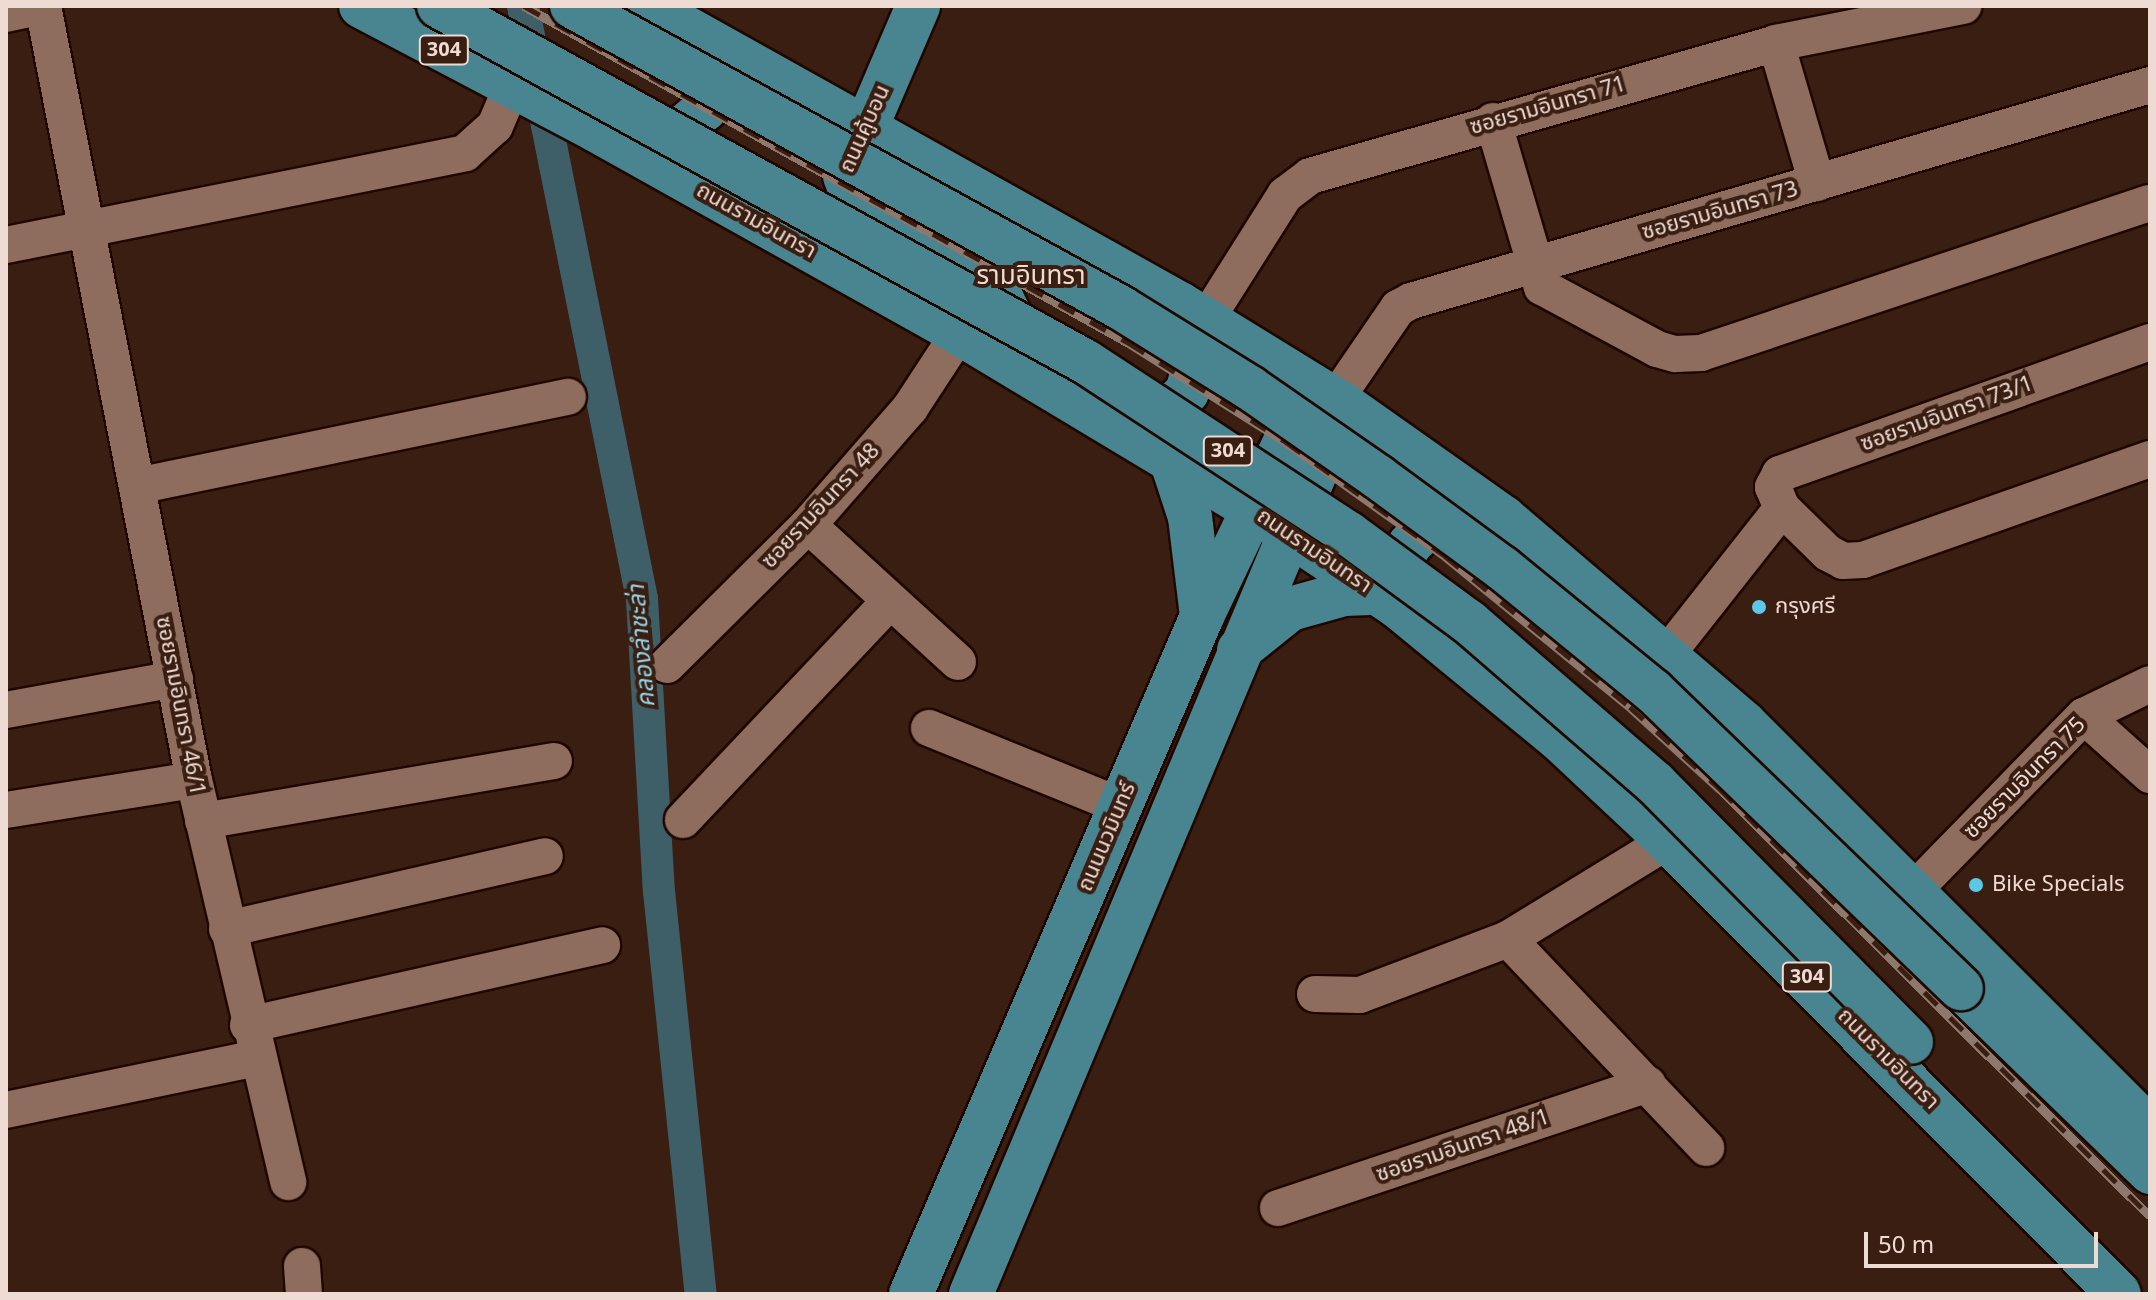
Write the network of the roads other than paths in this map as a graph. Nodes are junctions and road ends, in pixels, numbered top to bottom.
1 (44, 6) edge
2 (361, 6) edge
3 (439, 6) edge
4 (572, 6) edge
5 (647, 6) edge
6 (918, 6) edge
7 (1963, 6) edge
8 (6, 14) edge
9 (705, 39) junction
10 (1776, 43) junction
11 (2150, 85) edge
12 (520, 90) junction
13 (1493, 121) junction
14 (869, 125) junction
15 (636, 153) junction
16 (845, 176) junction
17 (1817, 183) junction
18 (2150, 203) edge
19 (86, 228) junction
20 (6, 245) edge
21 (809, 251) junction
22 (1534, 265) junction
23 (1193, 312) junction
24 (959, 333) junction
25 (2150, 342) edge
26 (1036, 382) junction
27 (568, 397) dead end
28 (1330, 397) junction
29 (1105, 422) junction
30 (1171, 459) junction
31 (2150, 459) edge
32 (137, 486) junction
33 (1782, 508) junction
34 (1504, 518) junction
35 (1269, 521) junction
36 (808, 525) junction
37 (1387, 600) junction
38 (890, 601) junction
39 (1202, 616) junction
40 (1237, 651) junction
41 (1668, 653) junction
42 (958, 662) dead end
43 (667, 665) dead end
44 (175, 679) junction
45 (2150, 684) edge
46 (6, 710) edge
47 (2084, 716) junction
48 (929, 728) dead end
49 (554, 761) dead end
50 (2150, 775) edge
51 (194, 780) junction
52 (1121, 806) junction
53 (6, 810) edge
54 (683, 820) dead end
55 (203, 821) junction
56 (1668, 841) junction
57 (545, 856) dead end
58 (1913, 891) junction
59 (227, 929) junction
60 (1508, 939) junction
61 (602, 945) dead end
62 (1315, 994) dead end
63 (252, 1041) junction
64 (1648, 1084) junction
65 (6, 1110) edge
66 (2150, 1129) edge
67 (1706, 1148) dead end
68 (2150, 1172) edge
69 (288, 1182) dead end
70 (1278, 1208) dead end
71 (2150, 1286) edge
72 (911, 1294) edge
73 (971, 1294) edge
74 (2119, 1294) edge

1 - 8 street
1 - 19 street, ซอยรามอินทรา 46/1
2 - 12 main road, ถนนรามอินทรา / 304
3 - 71 main road, ถนนรามอินทรา / 304, bridge
4 - 68 main road, bridge
5 - 9 main road
6 - 14 main road, ถนนคู้บอน
7 - 10 street, ซอยรามอินทรา 71
9 - 14 main road
9 - 15 main road
10 - 13 street, ซอยรามอินทรา 71
10 - 17 street
11 - 17 street, ซอยรามอินทรา 73
12 - 15 main road, ถนนรามอินทรา / 304
12 - 19 street
13 - 22 street
13 - 23 street, ซอยรามอินทรา 71
14 - 16 main road, ถนนคู้บอน
14 - 23 main road
15 - 21 main road, ถนนรามอินทรา / 304
16 - 21 main road, ถนนคู้บอน
16 - 26 main road
17 - 22 street, ซอยรามอินทรา 73
18 - 22 street
19 - 20 street
19 - 32 street, ซอยรามอินทรา 46/1
21 - 24 main road, ถนนรามอินทรา / 304
22 - 28 street, ซอยรามอินทรา 73
23 - 28 main road
23 - 29 main road
24 - 26 main road, ถนนรามอินทรา / 304
24 - 36 street, ซอยรามอินทรา 48
25 - 33 street, ซอยรามอินทรา 73/1
26 - 29 main road, ถนนรามอินทรา / 304
27 - 32 street
28 - 34 main road
28 - 35 main road, ถนนนวมินทร์
29 - 30 main road, ถนนรามอินทรา / 304
30 - 35 main road, ถนนรามอินทรา / 304
30 - 39 main road
31 - 33 street
32 - 44 street, ซอยรามอินทรา 46/1
33 - 41 street
34 - 37 main road
34 - 41 main road
35 - 37 main road, ถนนรามอินทรา / 304
35 - 39 main road, ถนนนวมินทร์
35 - 40 main road, ถนนนวมินทร์
36 - 38 street
36 - 43 street, ซอยรามอินทรา 48
37 - 40 main road
37 - 56 main road, ถนนรามอินทรา / 304
38 - 42 street
38 - 54 street
39 - 52 main road, ถนนนวมินทร์
40 - 73 main road, ถนนนวมินทร์
41 - 58 main road
44 - 46 street
44 - 51 street, ซอยรามอินทรา 46/1
45 - 47 street, ซอยรามอินทรา 75
47 - 50 street
47 - 58 street, ซอยรามอินทรา 75
48 - 52 street
49 - 55 street
51 - 53 street
51 - 55 street, ซอยรามอินทรา 46/1
52 - 72 main road, ถนนนวมินทร์
55 - 59 street, ซอยรามอินทรา 46/1
56 - 60 street
56 - 74 main road, ถนนรามอินทรา / 304
57 - 59 street
58 - 66 main road
59 - 63 street, ซอยรามอินทรา 46/1
60 - 62 street
60 - 64 street
61 - 63 street
63 - 65 street
63 - 69 street, ซอยรามอินทรา 46/1
64 - 67 street
64 - 70 street, ซอยรามอินทรา 48/1

